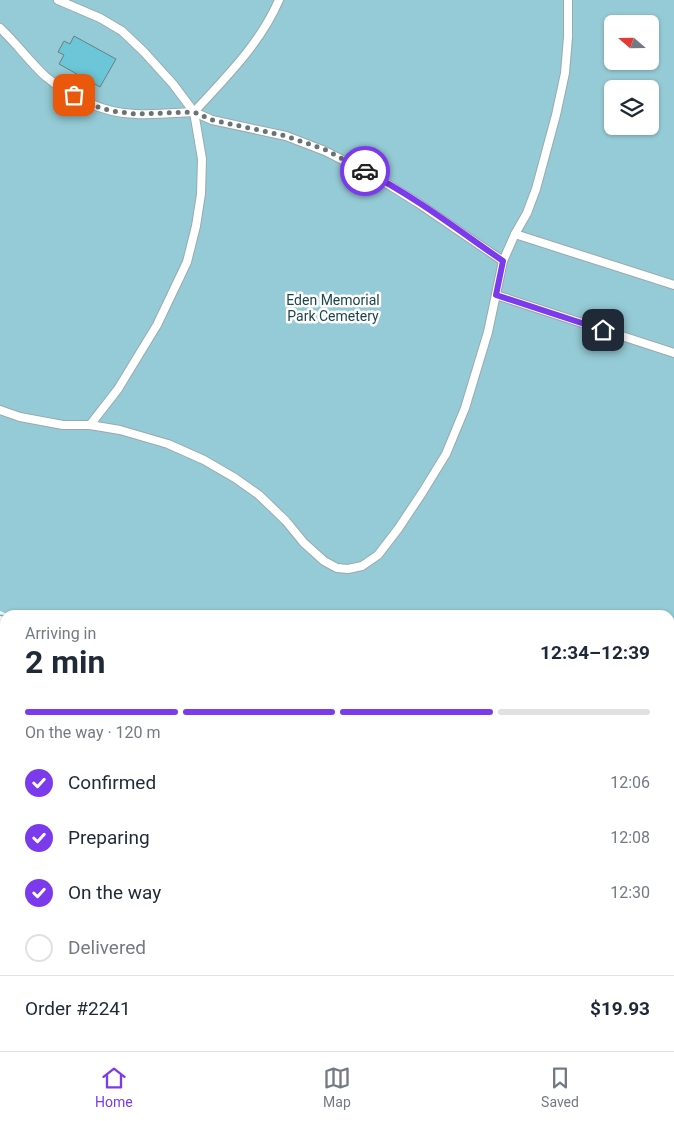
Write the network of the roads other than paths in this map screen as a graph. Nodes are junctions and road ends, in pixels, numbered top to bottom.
1 (58, 0) edge
2 (278, 0) edge
3 (568, 0) edge
4 (0, 28) edge
5 (194, 112) junction
6 (515, 234) junction
7 (503, 261) junction
8 (674, 286) edge
9 (496, 295) junction
10 (674, 354) edge
11 (0, 410) edge
12 (90, 425) junction

1 - 5 lane
2 - 5 lane
3 - 6 lane
4 - 5 lane
5 - 7 lane
5 - 12 lane
6 - 7 lane
6 - 8 lane
7 - 9 lane
9 - 10 lane
9 - 12 lane
11 - 12 lane

